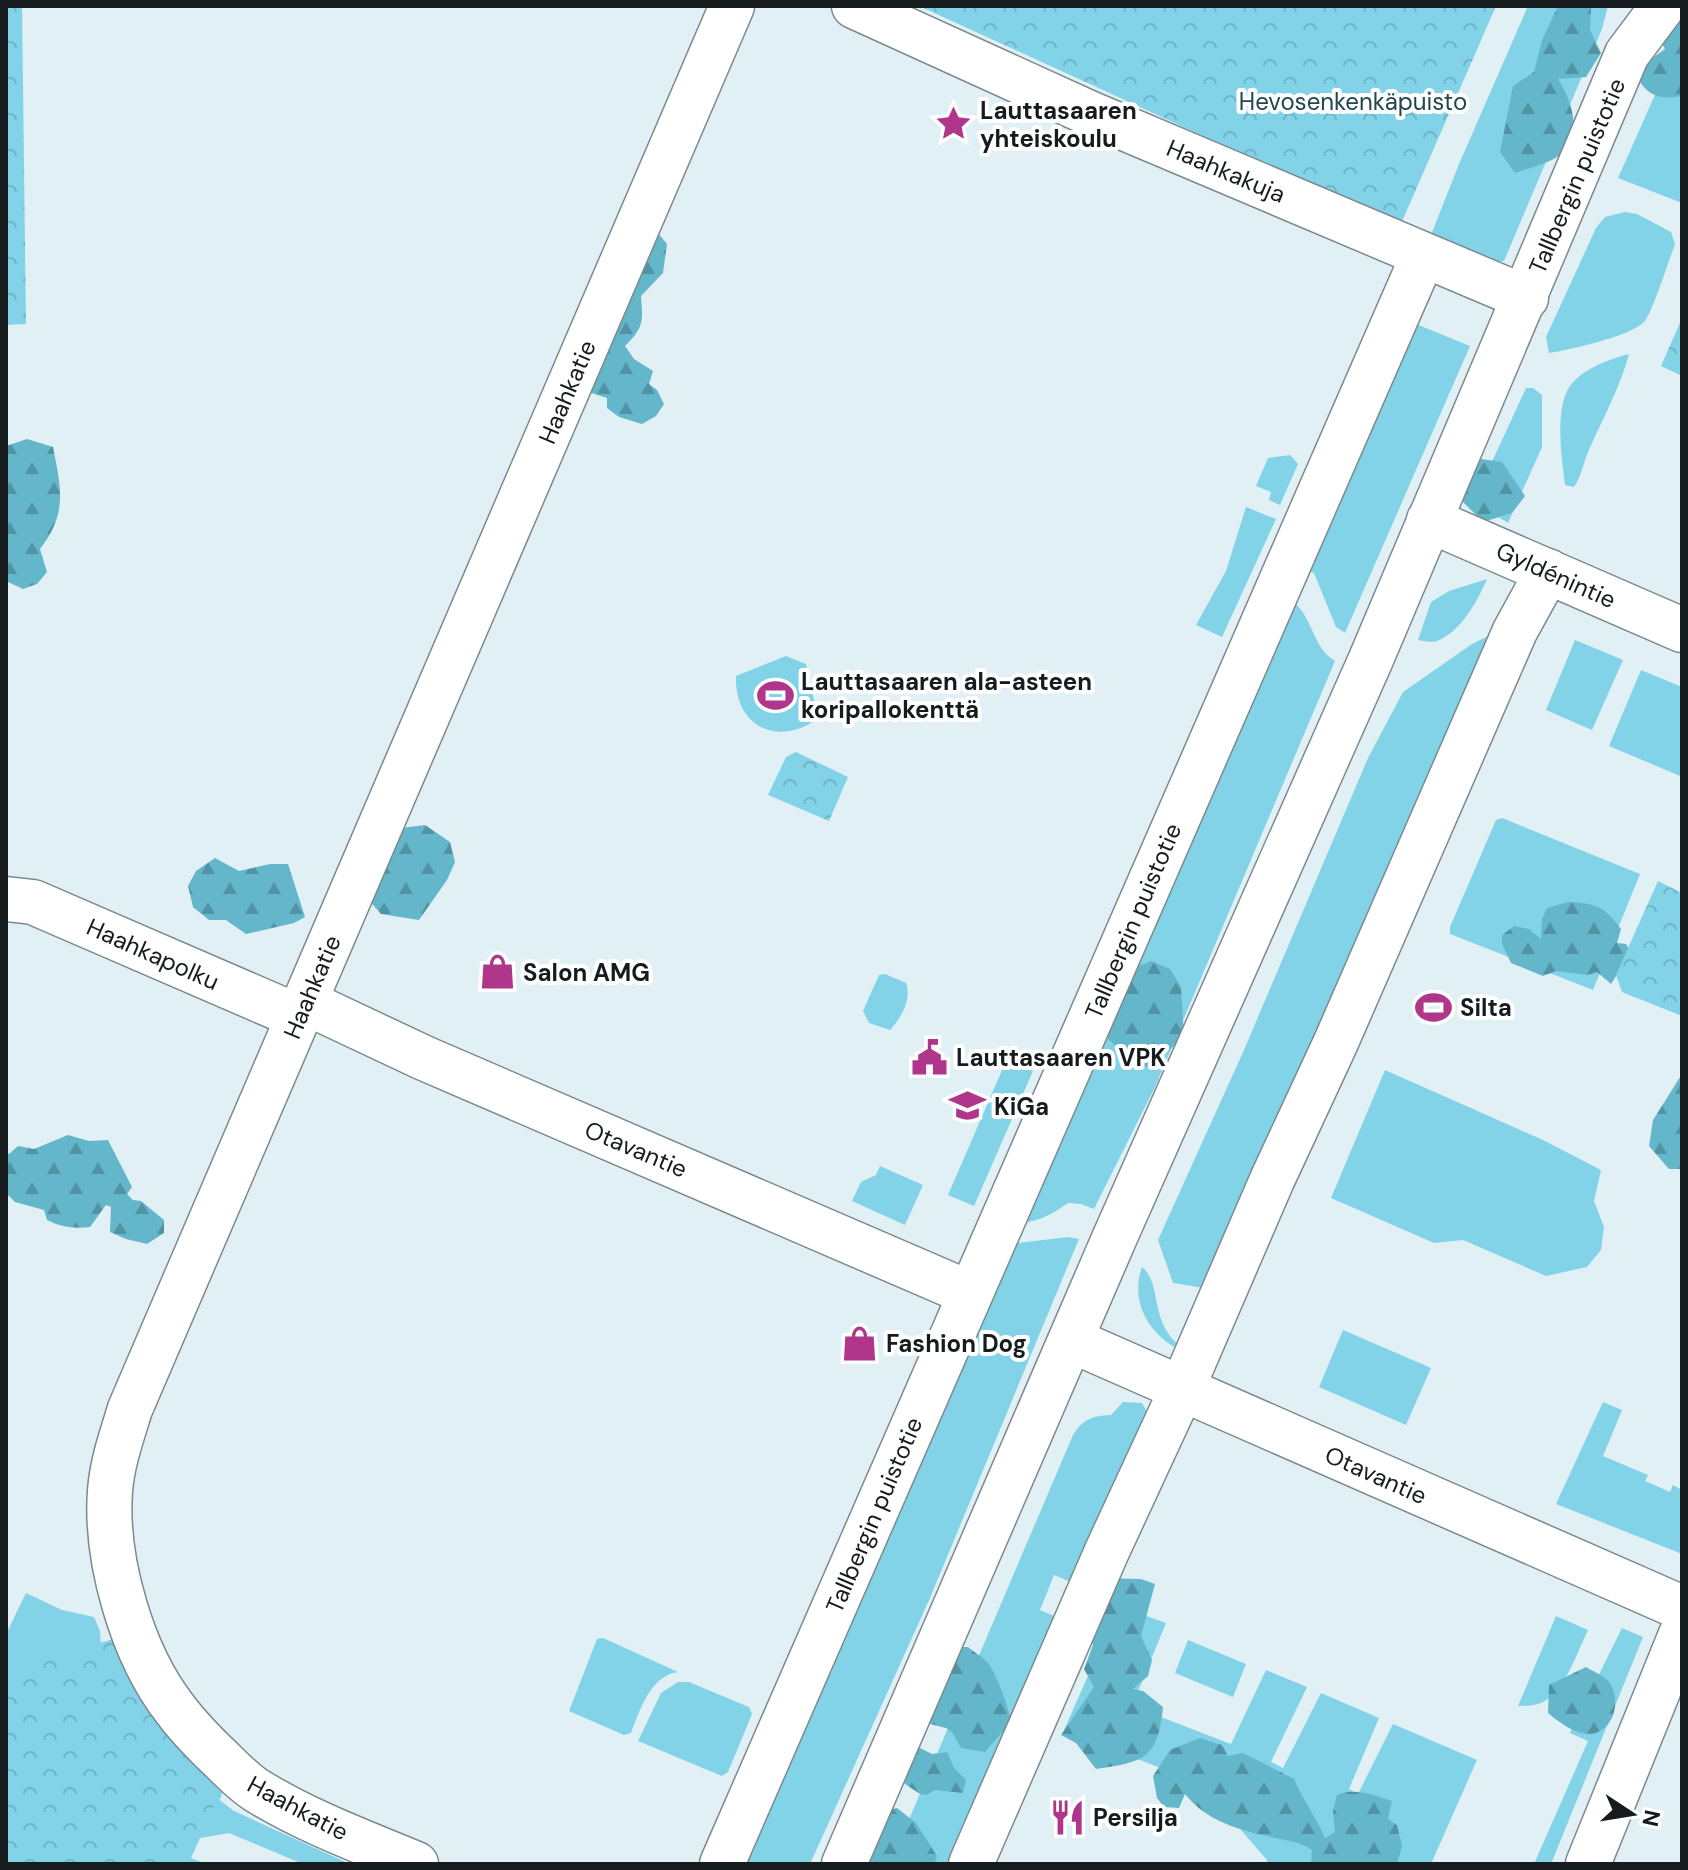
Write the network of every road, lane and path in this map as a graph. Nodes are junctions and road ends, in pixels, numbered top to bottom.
1 (732, 6) edge
2 (854, 6) edge
3 (1635, 6) edge
4 (1663, 6) edge
5 (1627, 54) junction
6 (1423, 256) junction
7 (1526, 298) junction
8 (1429, 520) junction
9 (1548, 571) junction
10 (1682, 630) edge
11 (6, 899) edge
12 (302, 1010) junction
13 (969, 1293) junction
14 (1071, 1340) junction
15 (1181, 1391) junction
16 (1682, 1608) edge
17 (1682, 1632) edge
18 (416, 1864) edge
19 (722, 1864) edge
20 (844, 1864) edge
21 (971, 1864) edge
22 (1588, 1864) edge

1 - 12 street, Haahkatie
2 - 6 street, Haahkakuja
3 - 5 street, Tallbergin puistotie
4 - 5 street, Tallbergin puistotie
5 - 7 street, Tallbergin puistotie
6 - 7 street, Tallbergin puistotie
6 - 13 street, Tallbergin puistotie
7 - 8 street, Tallbergin puistotie
8 - 9 street, Gyldénintie
8 - 14 street, Tallbergin puistotie
9 - 10 street, Gyldénintie
9 - 15 street
11 - 12 street, Haahkapolku
12 - 13 street, Otavantie
12 - 18 street, Haahkatie
13 - 19 street, Tallbergin puistotie
14 - 15 street, Otavantie
14 - 20 street, Tallbergin puistotie
15 - 16 street, Otavantie
15 - 21 street
17 - 22 street

